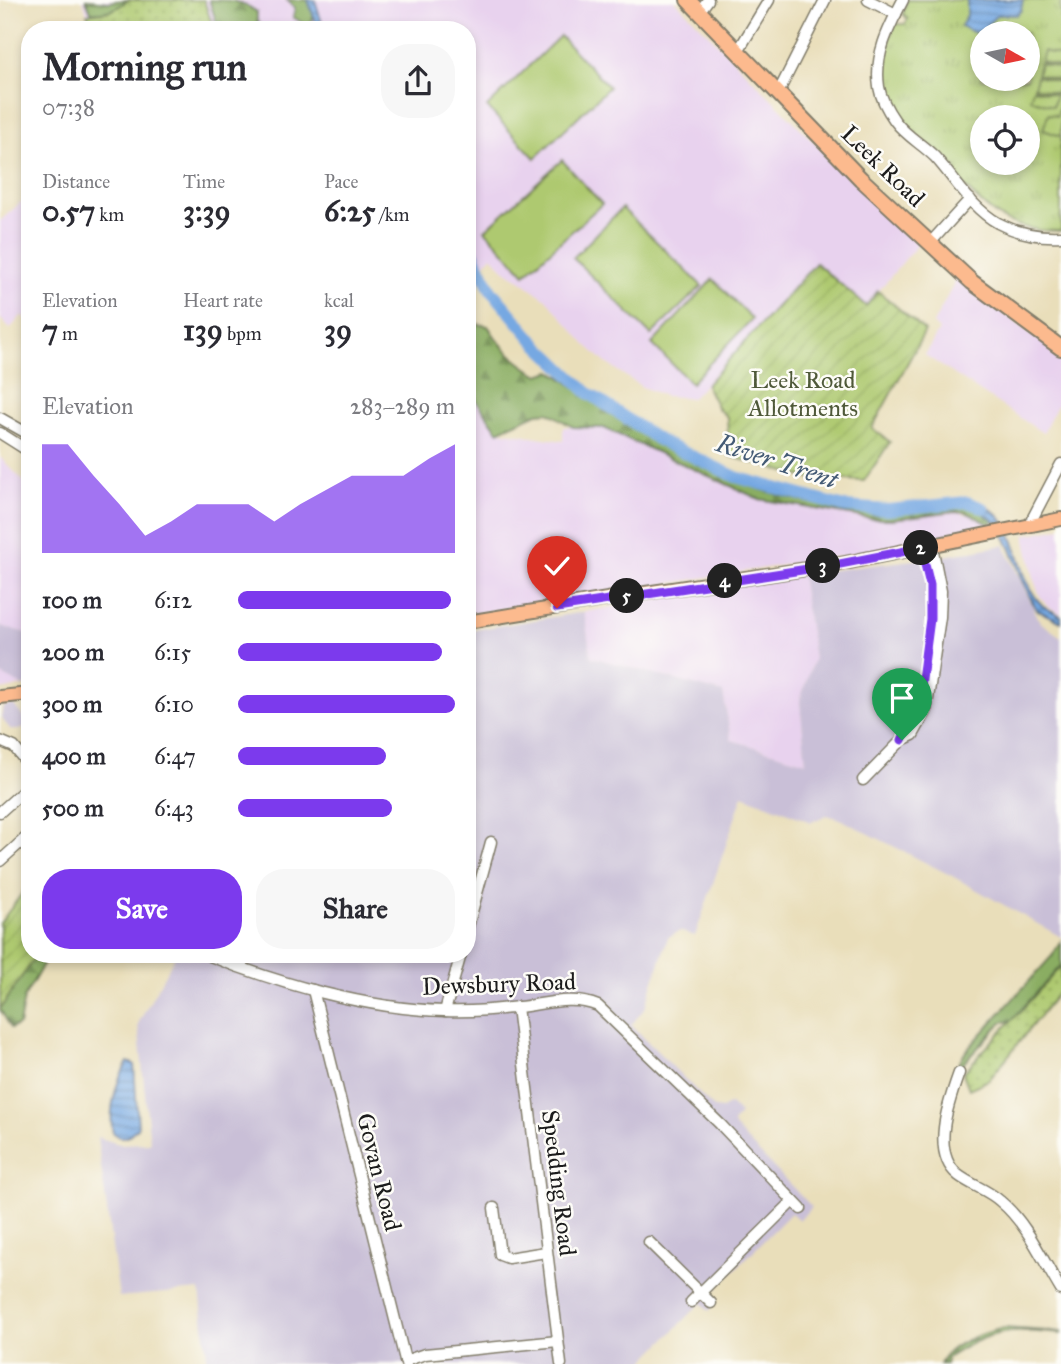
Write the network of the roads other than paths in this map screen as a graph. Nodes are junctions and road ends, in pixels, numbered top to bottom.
1 (688, 0) edge
2 (769, 0) edge
3 (825, 0) edge
4 (868, 0) edge
5 (903, 0) edge
6 (703, 6) edge
7 (896, 14) junction
8 (738, 51) junction
9 (778, 93) junction
10 (970, 199) junction
11 (1061, 236) edge
12 (930, 243) junction
13 (1061, 348) edge
14 (0, 418) edge
15 (21, 430) edge
16 (0, 433) edge
17 (21, 446) edge
18 (1061, 464) edge
19 (1061, 519) edge
20 (1030, 526) junction
21 (927, 547) junction
22 (476, 621) edge
23 (21, 695) edge
24 (0, 697) edge
25 (0, 741) edge
26 (21, 755) edge
27 (863, 780) dead end
28 (21, 793) edge
29 (0, 812) edge
30 (21, 842) edge
31 (491, 842) dead end
32 (0, 861) edge
33 (476, 897) edge
34 (232, 963) edge
35 (458, 963) edge
36 (313, 990) junction
37 (517, 1007) junction
38 (445, 1011) junction
39 (958, 1073) dead end
40 (793, 1201) junction
41 (494, 1209) dead end
42 (802, 1209) dead end
43 (649, 1242) dead end
44 (546, 1252) junction
45 (1061, 1290) edge
46 (701, 1293) junction
47 (691, 1302) dead end
48 (711, 1303) dead end
49 (558, 1341) junction
50 (405, 1362) edge
51 (561, 1364) edge

1 - 6 highway, Leek Road
2 - 8 street
3 - 9 street
4 - 7 street
5 - 7 street
6 - 8 highway, Leek Road
7 - 10 street
8 - 9 highway, Leek Road
9 - 12 highway, Leek Road
10 - 11 street
10 - 12 street
12 - 13 highway, Leek Road
14 - 15 street
16 - 17 street
18 - 20 street
19 - 20 main road
20 - 21 main road
21 - 22 main road
21 - 27 street
23 - 24 main road
25 - 26 street
28 - 29 street
30 - 32 street
31 - 33 street
34 - 36 street, Dewsbury Road
35 - 38 street
36 - 38 street, Dewsbury Road
36 - 50 street, Govan Road
37 - 38 street, Dewsbury Road
37 - 40 street, Dewsbury Road
37 - 44 street, Spedding Road
39 - 45 street
40 - 42 street, Dewsbury Road
40 - 46 street
41 - 44 street
43 - 46 street
44 - 49 street, Spedding Road
46 - 47 street
46 - 48 street
49 - 50 street
49 - 51 street, Spedding Road

